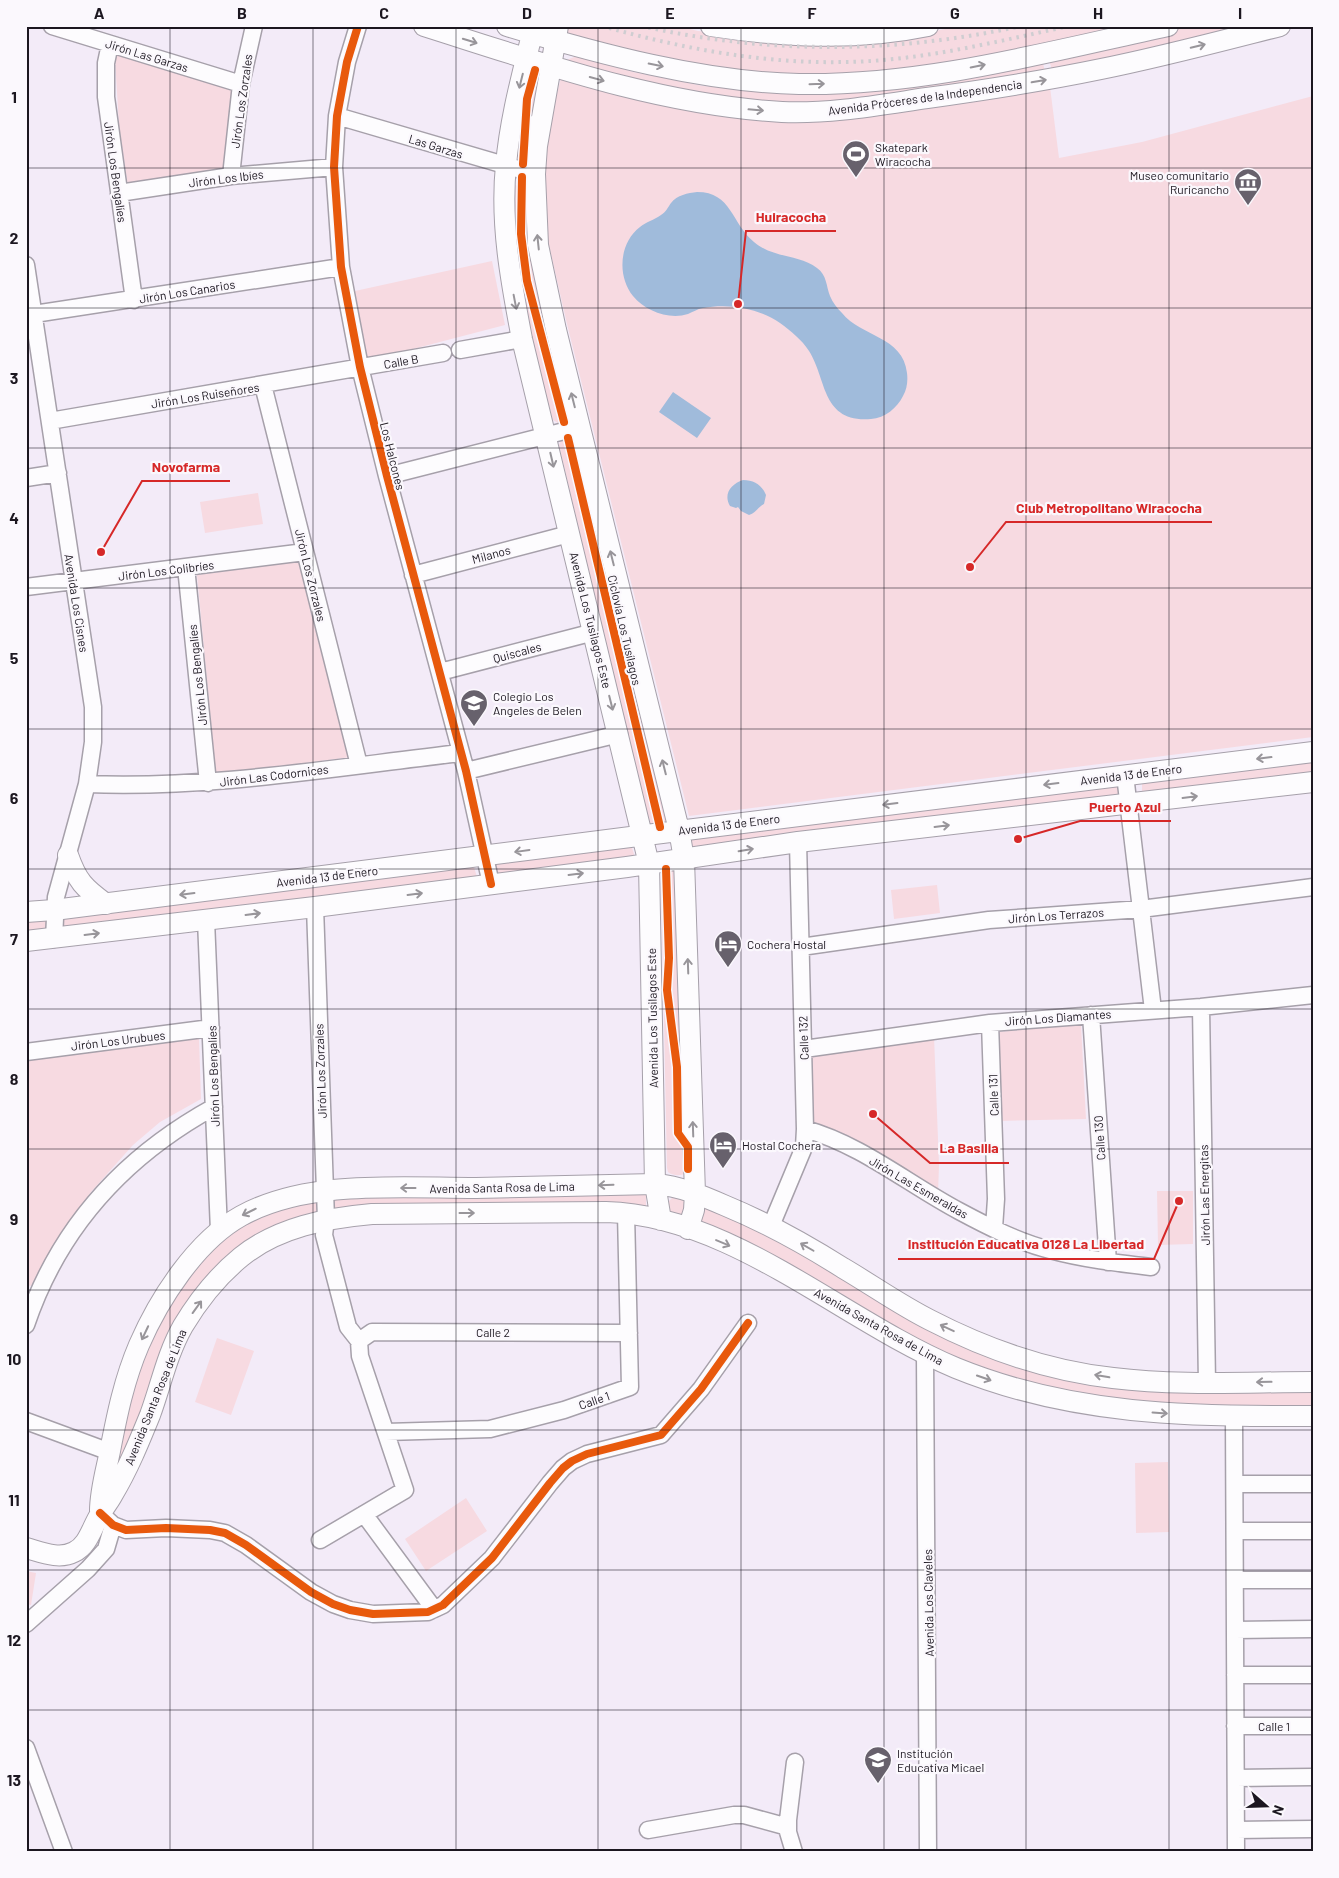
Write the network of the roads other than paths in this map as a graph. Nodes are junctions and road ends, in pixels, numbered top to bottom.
1 (52, 26) edge
2 (254, 26) edge
3 (358, 26) edge
4 (424, 26) edge
5 (507, 26) edge
6 (711, 26) edge
7 (928, 26) edge
8 (1168, 26) edge
9 (1280, 26) edge
10 (533, 30) edge
11 (556, 33) edge
12 (110, 44) junction
13 (526, 58) junction
14 (550, 66) junction
15 (242, 84) junction
16 (337, 116) junction
17 (513, 118) junction
18 (537, 146) junction
19 (506, 166) junction
20 (334, 167) junction
21 (535, 174) junction
22 (231, 176) junction
23 (119, 193) junction
24 (26, 265) edge
25 (341, 267) junction
26 (134, 300) junction
27 (34, 314) junction
28 (522, 339) junction
29 (460, 350) dead end
30 (443, 354) dead end
31 (360, 367) junction
32 (34, 368) edge
33 (263, 385) junction
34 (50, 421) junction
35 (580, 426) junction
36 (546, 436) junction
37 (58, 473) junction
38 (387, 476) junction
39 (26, 478) edge
40 (569, 534) junction
41 (305, 552) junction
42 (186, 568) junction
43 (414, 575) junction
44 (74, 581) junction
45 (26, 587) edge
46 (594, 632) junction
47 (440, 672) junction
48 (619, 734) junction
49 (461, 752) junction
50 (1313, 752) edge
51 (359, 765) junction
52 (466, 771) junction
53 (1125, 775) junction
54 (1313, 782) edge
55 (208, 783) junction
56 (87, 784) junction
57 (1128, 804) junction
58 (680, 830) junction
59 (643, 835) junction
60 (798, 842) junction
61 (68, 855) junction
62 (486, 856) junction
63 (684, 859) junction
64 (649, 864) junction
65 (491, 884) junction
66 (1313, 887) edge
67 (106, 904) junction
68 (1140, 909) junction
69 (54, 910) junction
70 (26, 912) edge
71 (315, 916) junction
72 (206, 920) junction
73 (54, 938) junction
74 (26, 941) edge
75 (801, 947) junction
76 (1313, 995) edge
77 (1202, 1007) junction
78 (1153, 1010) junction
79 (1091, 1015) junction
80 (990, 1023) junction
81 (211, 1028) junction
82 (804, 1049) junction
83 (26, 1052) edge
84 (214, 1107) junction
85 (805, 1129) junction
86 (655, 1184) junction
87 (324, 1192) junction
88 (695, 1193) junction
89 (626, 1213) junction
90 (326, 1219) junction
91 (661, 1220) junction
92 (771, 1226) junction
93 (994, 1228) junction
94 (688, 1229) junction
95 (219, 1231) junction
96 (1108, 1262) junction
97 (1151, 1267) dead end
98 (748, 1323) dead end
99 (26, 1325) edge
100 (630, 1333) junction
101 (359, 1341) junction
102 (926, 1354) junction
103 (1313, 1382) edge
104 (1206, 1383) junction
105 (1313, 1416) edge
106 (1234, 1417) junction
107 (26, 1421) edge
108 (386, 1432) junction
109 (110, 1452) junction
110 (1234, 1484) junction
111 (1313, 1484) edge
112 (364, 1514) junction
113 (107, 1519) junction
114 (1235, 1531) junction
115 (1313, 1531) edge
116 (320, 1540) dead end
117 (26, 1548) edge
118 (1235, 1580) junction
119 (1313, 1580) edge
120 (434, 1609) junction
121 (26, 1624) edge
122 (1313, 1628) edge
123 (1235, 1630) junction
124 (1235, 1675) junction
125 (1313, 1675) edge
126 (1235, 1726) junction
127 (1313, 1726) edge
128 (26, 1748) edge
129 (795, 1762) dead end
130 (29, 1766) edge
131 (1313, 1777) edge
132 (1236, 1778) junction
133 (788, 1827) junction
134 (1313, 1829) edge
135 (648, 1830) dead end
136 (1236, 1830) junction
137 (64, 1852) edge
138 (794, 1852) edge
139 (928, 1852) edge
140 (1236, 1852) edge

1 - 12 street, Jirón Las Garzas
2 - 15 street, Jirón Los Zorzales
3 - 16 street, Los Halcones
4 -> 13 main road, Avenida Próceres de la Independencia
5 - 10 main road, Avenida Próceres de la Independencia
6 - 7 main road
11 -> 8 main road, Avenida Próceres de la Independencia
14 -> 9 main road, Avenida Próceres de la Independencia
10 - 11 main road, Avenida Próceres de la Independencia
10 - 13 main road, Avenida Los Tusilagos Este
11 - 14 main road
12 - 15 street, Jirón Las Garzas
12 - 23 street, Jirón Los Bengalíes
13 - 14 main road, Avenida Próceres de la Independencia
13 -> 17 main road, Avenida Los Tusilagos Este
14 - 18 main road
15 - 22 street, Jirón Los Zorzales
16 - 19 street, Las Garzas
16 - 20 street, Los Halcones
17 - 18 street
17 - 19 main road, Avenida Los Tusilagos Este
18 - 21 main road
19 - 21 street, Las Garzas
19 -> 28 main road, Avenida Los Tusilagos Este
20 - 22 street, Jirón Los Ibíes
20 - 25 street, Los Halcones
35 -> 21 main road
22 - 23 street, Jirón Los Ibíes
23 - 26 street, Jirón Los Bengalíes
24 - 27 street, Avenida Los Cisnes
25 - 26 street, Jirón Los Canarios
25 - 31 street, Los Halcones
26 - 27 street, Jirón Los Canarios
27 - 32 street, Avenida Los Cisnes
28 - 29 street
28 - 36 main road, Avenida Los Tusilagos Este
30 - 31 street, Calle B
31 - 33 street, Jirón Los Ruiseñores
31 - 38 street, Los Halcones
32 - 34 street, Avenida Los Cisnes
33 - 34 street, Jirón Los Ruiseñores
33 - 41 street, Jirón Los Zorzales
34 - 37 street, Avenida Los Cisnes
35 - 36 street
58 -> 35 main road
36 - 38 street
36 -> 40 main road, Avenida Los Tusilagos Este
37 - 39 street
37 - 44 street, Avenida Los Cisnes
38 - 43 street, Los Halcones
40 - 43 street, Milanos
40 - 46 main road, Avenida Los Tusilagos Este
41 - 42 street, Jirón Los Colibríes
41 - 51 street, Jirón Los Zorzales
42 - 44 street, Jirón Los Colibríes
42 - 55 street, Jirón Los Bengalíes
43 - 47 street, Los Halcones
44 - 45 street, Jirón Los Colibríes
44 - 56 street, Avenida Los Cisnes
46 - 47 street, Quiscales
46 -> 48 main road, Avenida Los Tusilagos Este
47 - 49 street, Los Halcones
48 - 52 street
48 - 59 main road, Avenida Los Tusilagos Este
49 - 51 street, Jirón Las Codornices
49 - 52 street, Los Halcones
50 -> 53 main road, Avenida 13 de Enero
51 - 55 street, Jirón Las Codornices
52 - 62 street, Los Halcones
53 - 57 street
53 -> 58 main road, Avenida 13 de Enero
57 -> 54 main road
55 - 56 street, Jirón Las Codornices
56 - 61 street, Avenida Los Cisnes
60 -> 57 main road
57 - 68 street
58 - 59 main road, Avenida 13 de Enero
58 - 63 main road
59 -> 62 main road, Avenida 13 de Enero
59 - 64 main road, Avenida Los Tusilagos Este
63 -> 60 main road
60 - 75 street, Calle 132
61 - 67 main road
61 - 69 street, Avenida Los Cisnes
62 - 65 street, Los Halcones
62 -> 67 main road, Avenida 13 de Enero
63 - 64 main road
88 -> 63 main road
65 -> 64 main road
64 - 86 main road, Avenida Los Tusilagos Este
71 -> 65 main road
66 - 68 street, Jirón Los Terrazos
67 - 69 main road, Avenida 13 de Enero
68 - 75 street, Jirón Los Terrazos
68 - 78 street
69 - 70 main road, Avenida 13 de Enero
69 - 73 street, Avenida Los Cisnes
72 -> 71 main road
71 - 87 street, Jirón Los Zorzales
73 -> 72 main road
72 - 81 street, Jirón Los Bengalíes
73 - 74 main road
75 - 82 street, Calle 132
76 - 77 street, Jirón Los Diamantes
77 - 78 street, Jirón Los Diamantes
77 - 104 street, Jirón Las Energitas
78 - 79 street, Jirón Los Diamantes
79 - 80 street, Jirón Los Diamantes
79 - 96 street, Calle 130
80 - 82 street, Jirón Los Diamantes
80 - 93 street, Calle 131
81 - 83 street, Jirón Los Urubues
81 - 84 street, Jirón Los Bengalíes
82 - 85 street, Calle 132
84 - 95 street, Jirón Los Bengalíes
84 - 99 street
85 - 92 street, Calle 132
85 - 93 street, Jirón Las Esmeraldas
86 -> 87 main road, Avenida Santa Rosa de Lima
86 - 88 main road, Avenida Santa Rosa de Lima
86 - 91 main road, Avenida Los Tusilagos Este
87 - 90 street, Jirón Los Zorzales
87 -> 95 main road, Avenida Santa Rosa de Lima
88 - 92 main road, Avenida Santa Rosa de Lima
88 - 94 main road
90 -> 89 main road, Avenida Santa Rosa de Lima
89 - 91 main road, Avenida Santa Rosa de Lima
89 - 100 street, Calle 1
90 - 101 street, Jirón Los Zorzales
113 -> 90 main road, Avenida Santa Rosa de Lima
91 - 94 main road, Avenida Santa Rosa de Lima
104 -> 92 main road, Avenida Santa Rosa de Lima
93 - 96 street, Jirón Las Esmeraldas
94 -> 102 main road, Avenida Santa Rosa de Lima
95 -> 109 main road, Avenida Santa Rosa de Lima
96 - 97 street, Jirón Las Esmeraldas
98 - 120 street
100 - 101 street, Calle 2
100 - 108 street, Calle 1
101 - 108 street
102 -> 106 main road, Avenida Santa Rosa de Lima
102 - 139 street, Avenida Los Claveles
103 -> 104 main road, Avenida Santa Rosa de Lima
105 - 106 main road, Avenida Santa Rosa de Lima
106 - 110 street
107 - 109 street
108 - 112 street
109 - 113 main road, Avenida Santa Rosa de Lima
110 - 111 street
110 - 114 street
112 - 116 street
112 - 120 street
113 - 117 main road
113 - 120 street
113 - 121 street
114 - 115 street
114 - 118 street
118 - 119 street
118 - 123 street
122 - 123 street
123 - 124 street
124 - 125 street
124 - 126 street
126 - 127 street, Calle 1
126 - 132 street
128 - 130 street
129 - 133 street
130 - 137 street
131 - 132 street
132 - 136 street
133 - 135 street
133 - 138 street
134 - 136 street
136 - 140 street

